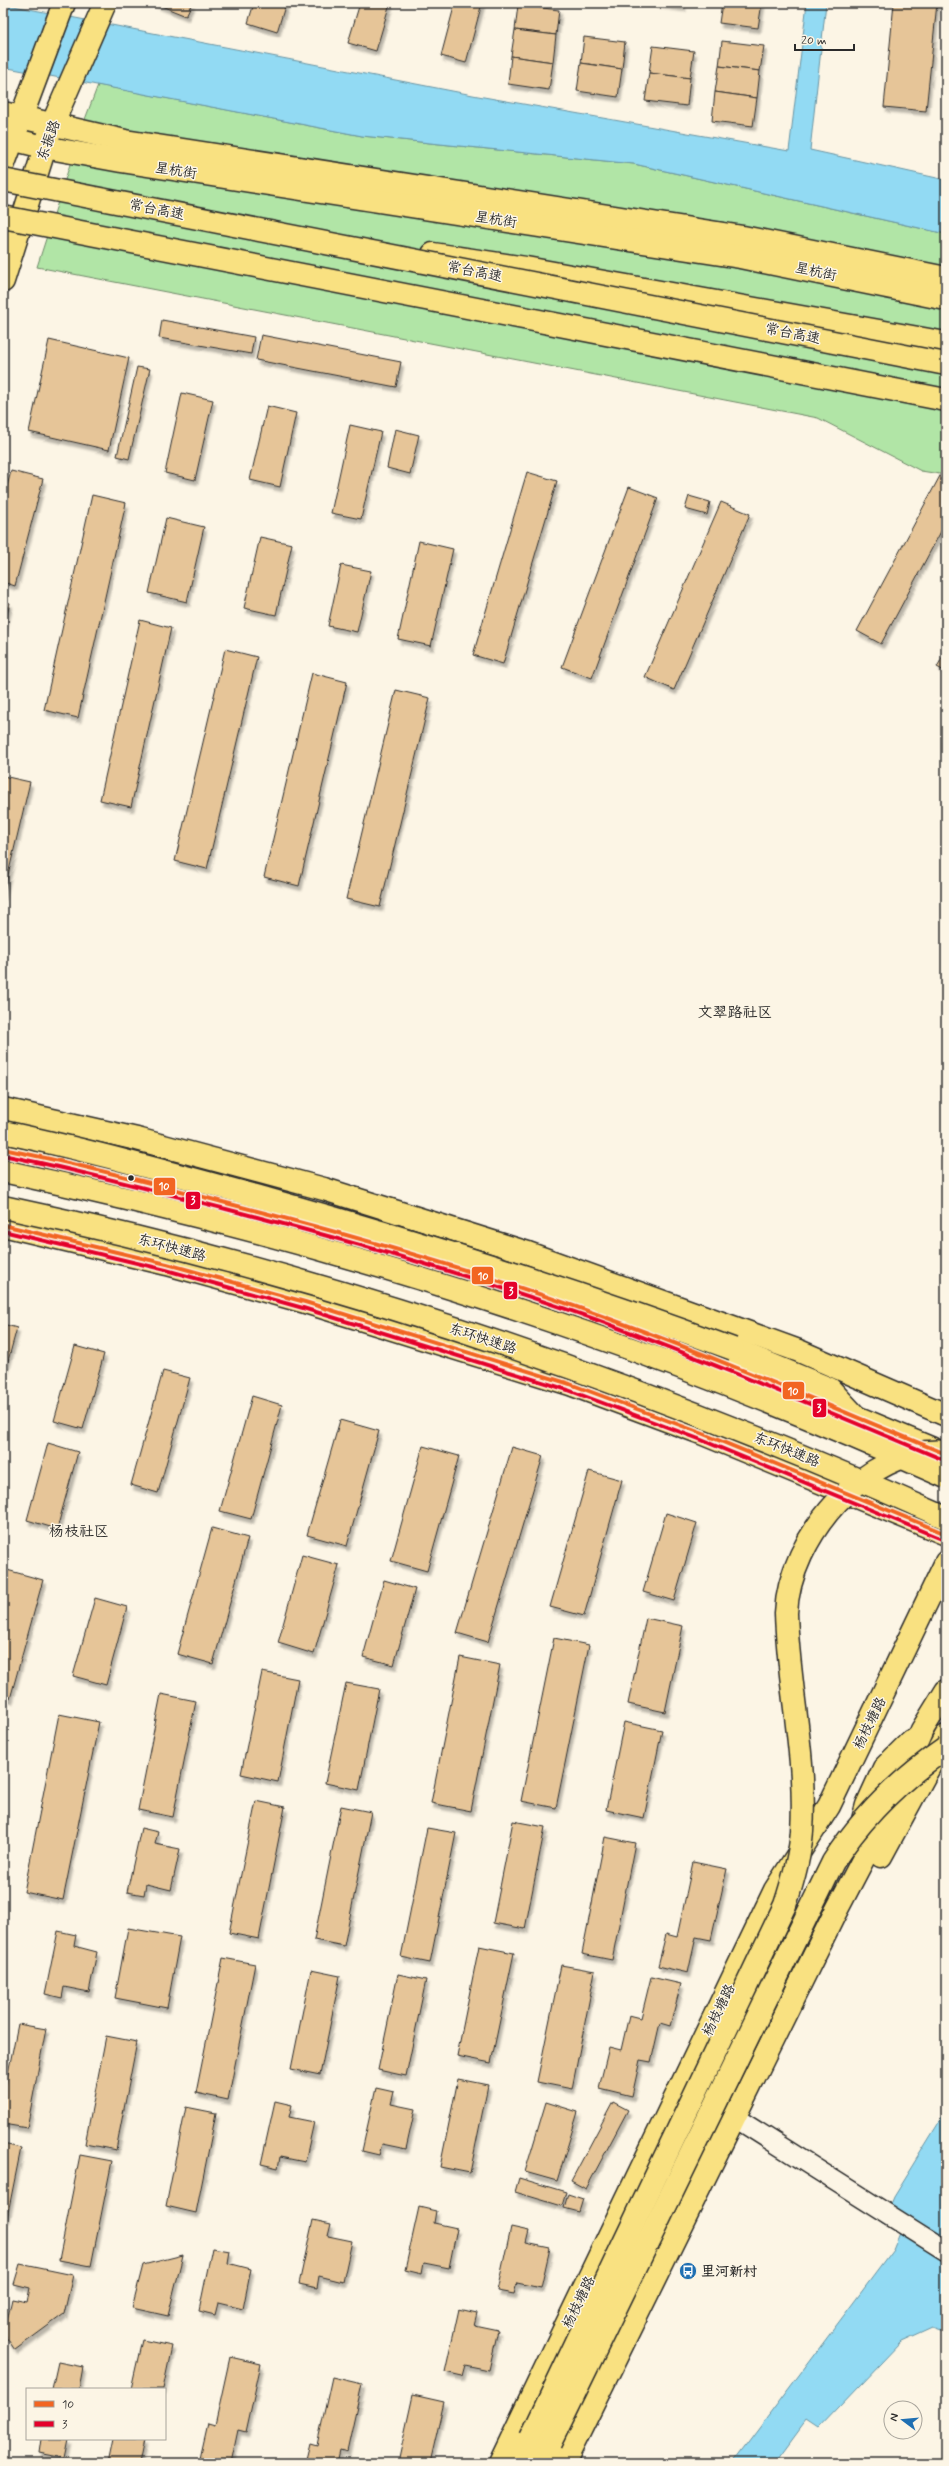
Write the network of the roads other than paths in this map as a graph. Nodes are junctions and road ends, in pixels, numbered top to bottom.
1 (64, 3) edge
2 (102, 8) edge
3 (12, 116) edge
4 (52, 125) junction
5 (8, 138) edge
6 (44, 147) junction
7 (3, 166) edge
8 (3, 180) edge
9 (3, 217) edge
10 (271, 231) junction
11 (946, 278) edge
12 (3, 281) edge
13 (946, 298) edge
14 (946, 343) edge
15 (946, 364) edge
16 (946, 400) edge
17 (4, 1109) edge
18 (3, 1132) edge
19 (3, 1149) edge
20 (199, 1156) junction
21 (48, 1158) junction
22 (3, 1171) edge
23 (180, 1190) junction
24 (3, 1207) edge
25 (3, 1225) edge
26 (946, 1415) edge
27 (857, 1418) junction
28 (946, 1453) edge
29 (946, 1477) edge
30 (946, 1518) edge
31 (946, 1534) edge
32 (946, 1562) edge
33 (946, 1691) edge
34 (946, 1736) edge
35 (946, 1748) edge
36 (841, 1901) junction
37 (734, 2117) junction
38 (946, 2251) edge
39 (541, 2440) junction
40 (500, 2463) edge
41 (519, 2463) edge
42 (541, 2463) edge
43 (564, 2463) edge

1 - 3 main road
2 - 4 main road, 东振路
3 - 4 main road, 星杭街
3 - 5 main road
4 - 6 main road, 东振路
4 - 11 main road, 星杭街
5 - 6 main road, 星杭街
5 - 7 main road
6 - 12 main road, 东振路
6 - 13 main road, 星杭街
8 - 10 main road, 常台高速, bridge
9 - 16 main road, bridge
10 - 14 main road, bridge
10 - 15 main road, 常台高速, bridge
17 - 20 main road
17 - 21 main road
18 - 27 main road, bridge
19 - 21 main road
20 - 23 main road
20 - 26 main road
21 - 23 main road
22 - 29 main road, bridge
23 - 27 main road
24 - 30 main road, 东环快速路, bridge
25 - 31 main road
27 - 28 main road
28 - 39 main road, bridge
32 - 40 main road, 杨枝塘路
33 - 36 main road
34 - 36 main road
35 - 39 main road, bridge
36 - 37 main road
37 - 38 street
37 - 43 main road
39 - 41 main road
39 - 42 main road

